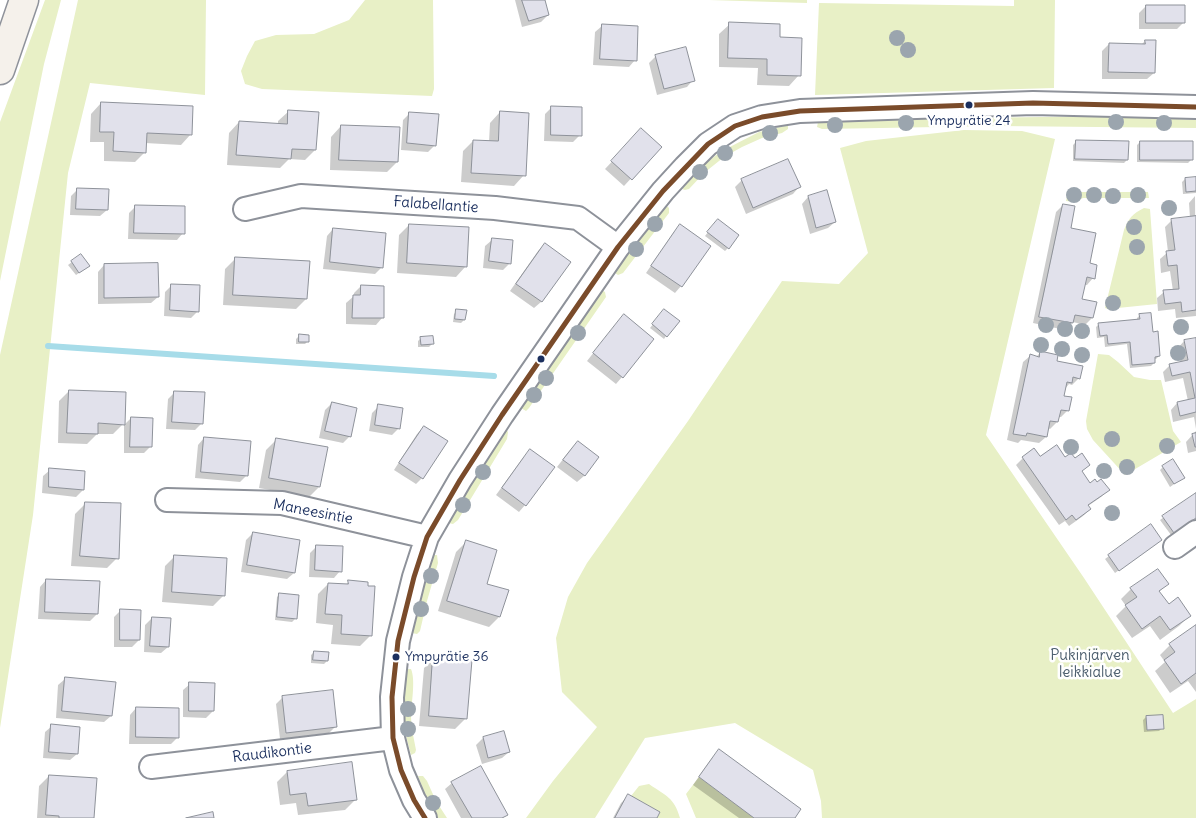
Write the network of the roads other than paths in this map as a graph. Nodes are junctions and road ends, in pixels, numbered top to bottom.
1 (24, 0) edge
2 (0, 70) edge
3 (1196, 107) edge
4 (245, 209) dead end
5 (618, 247) junction
6 (167, 500) dead end
7 (1196, 532) edge
8 (427, 537) junction
9 (1175, 547) dead end
10 (393, 738) junction
11 (151, 767) dead end
12 (425, 818) edge

1 - 2 main road
3 - 5 street
4 - 5 street, Falabellantie
5 - 8 street
6 - 8 street, Maneesintie
7 - 9 street
8 - 10 street
10 - 11 street, Raudikontie
10 - 12 street

